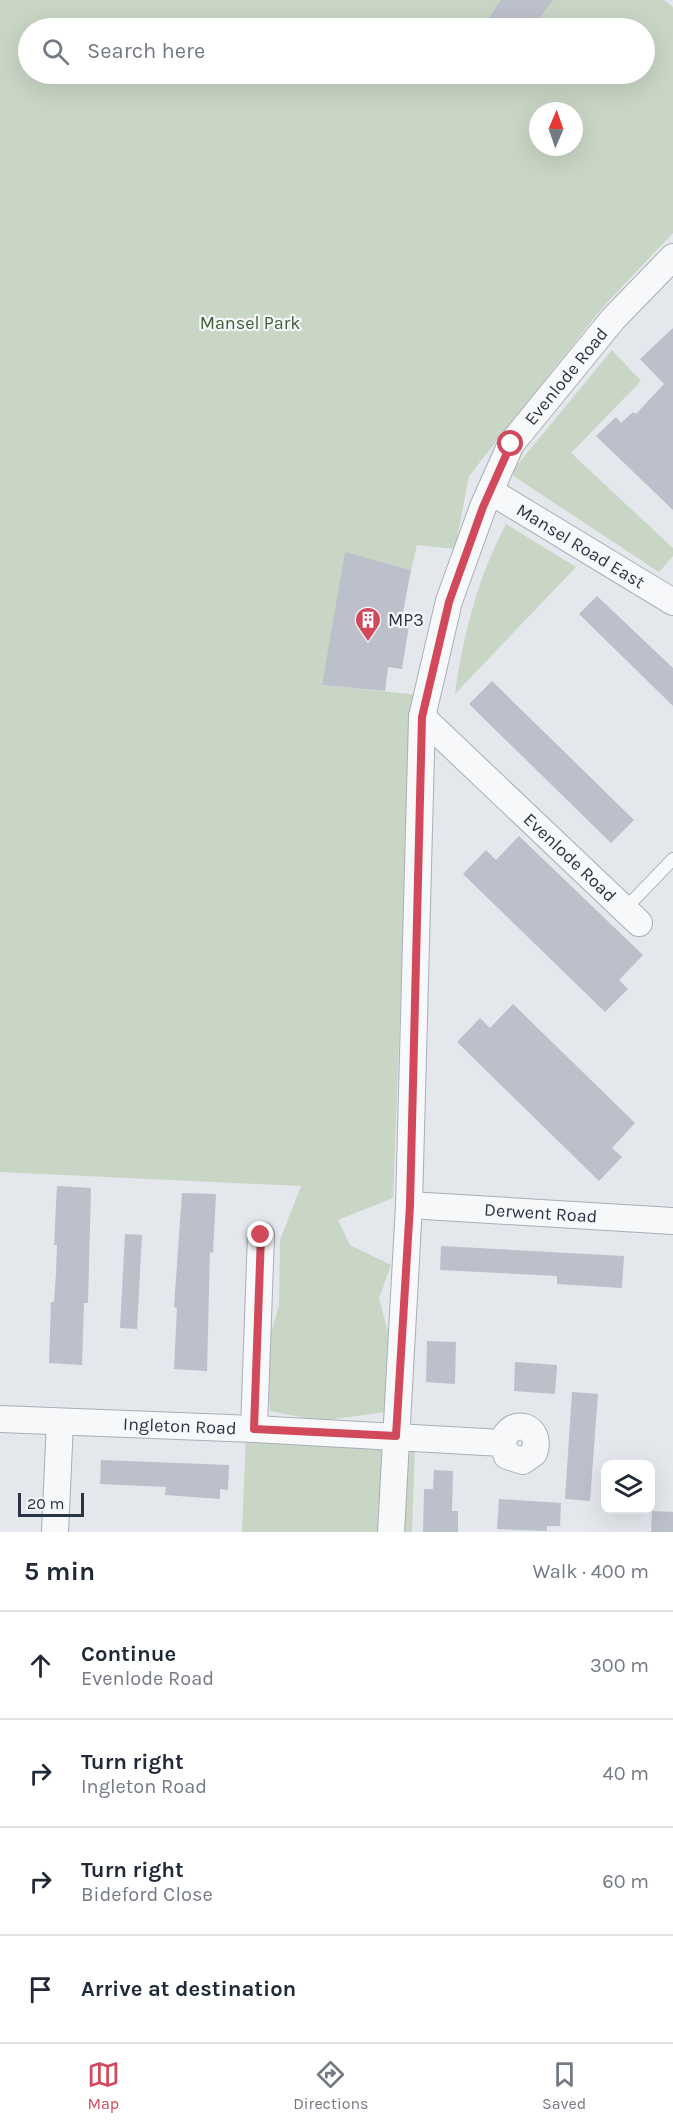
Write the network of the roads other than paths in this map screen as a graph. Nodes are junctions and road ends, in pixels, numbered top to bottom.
1 (673, 257) edge
2 (490, 491) junction
3 (669, 593) edge
4 (422, 717) junction
5 (673, 859) edge
6 (632, 916) joint
7 (410, 1205) junction
8 (673, 1221) edge
9 (261, 1235) dead end
10 (0, 1419) edge
11 (60, 1422) junction
12 (254, 1429) junction
13 (396, 1436) junction
14 (502, 1443) dead end
15 (55, 1532) edge
16 (391, 1532) edge

1 - 2 street, Evenlode Road
2 - 3 street, Mansel Road East
2 - 4 street, Evenlode Road
4 - 6 street, Evenlode Road
4 - 7 street, Evenlode Road
5 - 6 lane
7 - 8 street, Derwent Road
7 - 13 street, Evenlode Road
9 - 12 street
10 - 11 street, Ingleton Road
11 - 12 street, Ingleton Road
11 - 15 street
12 - 13 street, Ingleton Road
13 - 14 street, Ingleton Road
13 - 16 street, Evenlode Road

